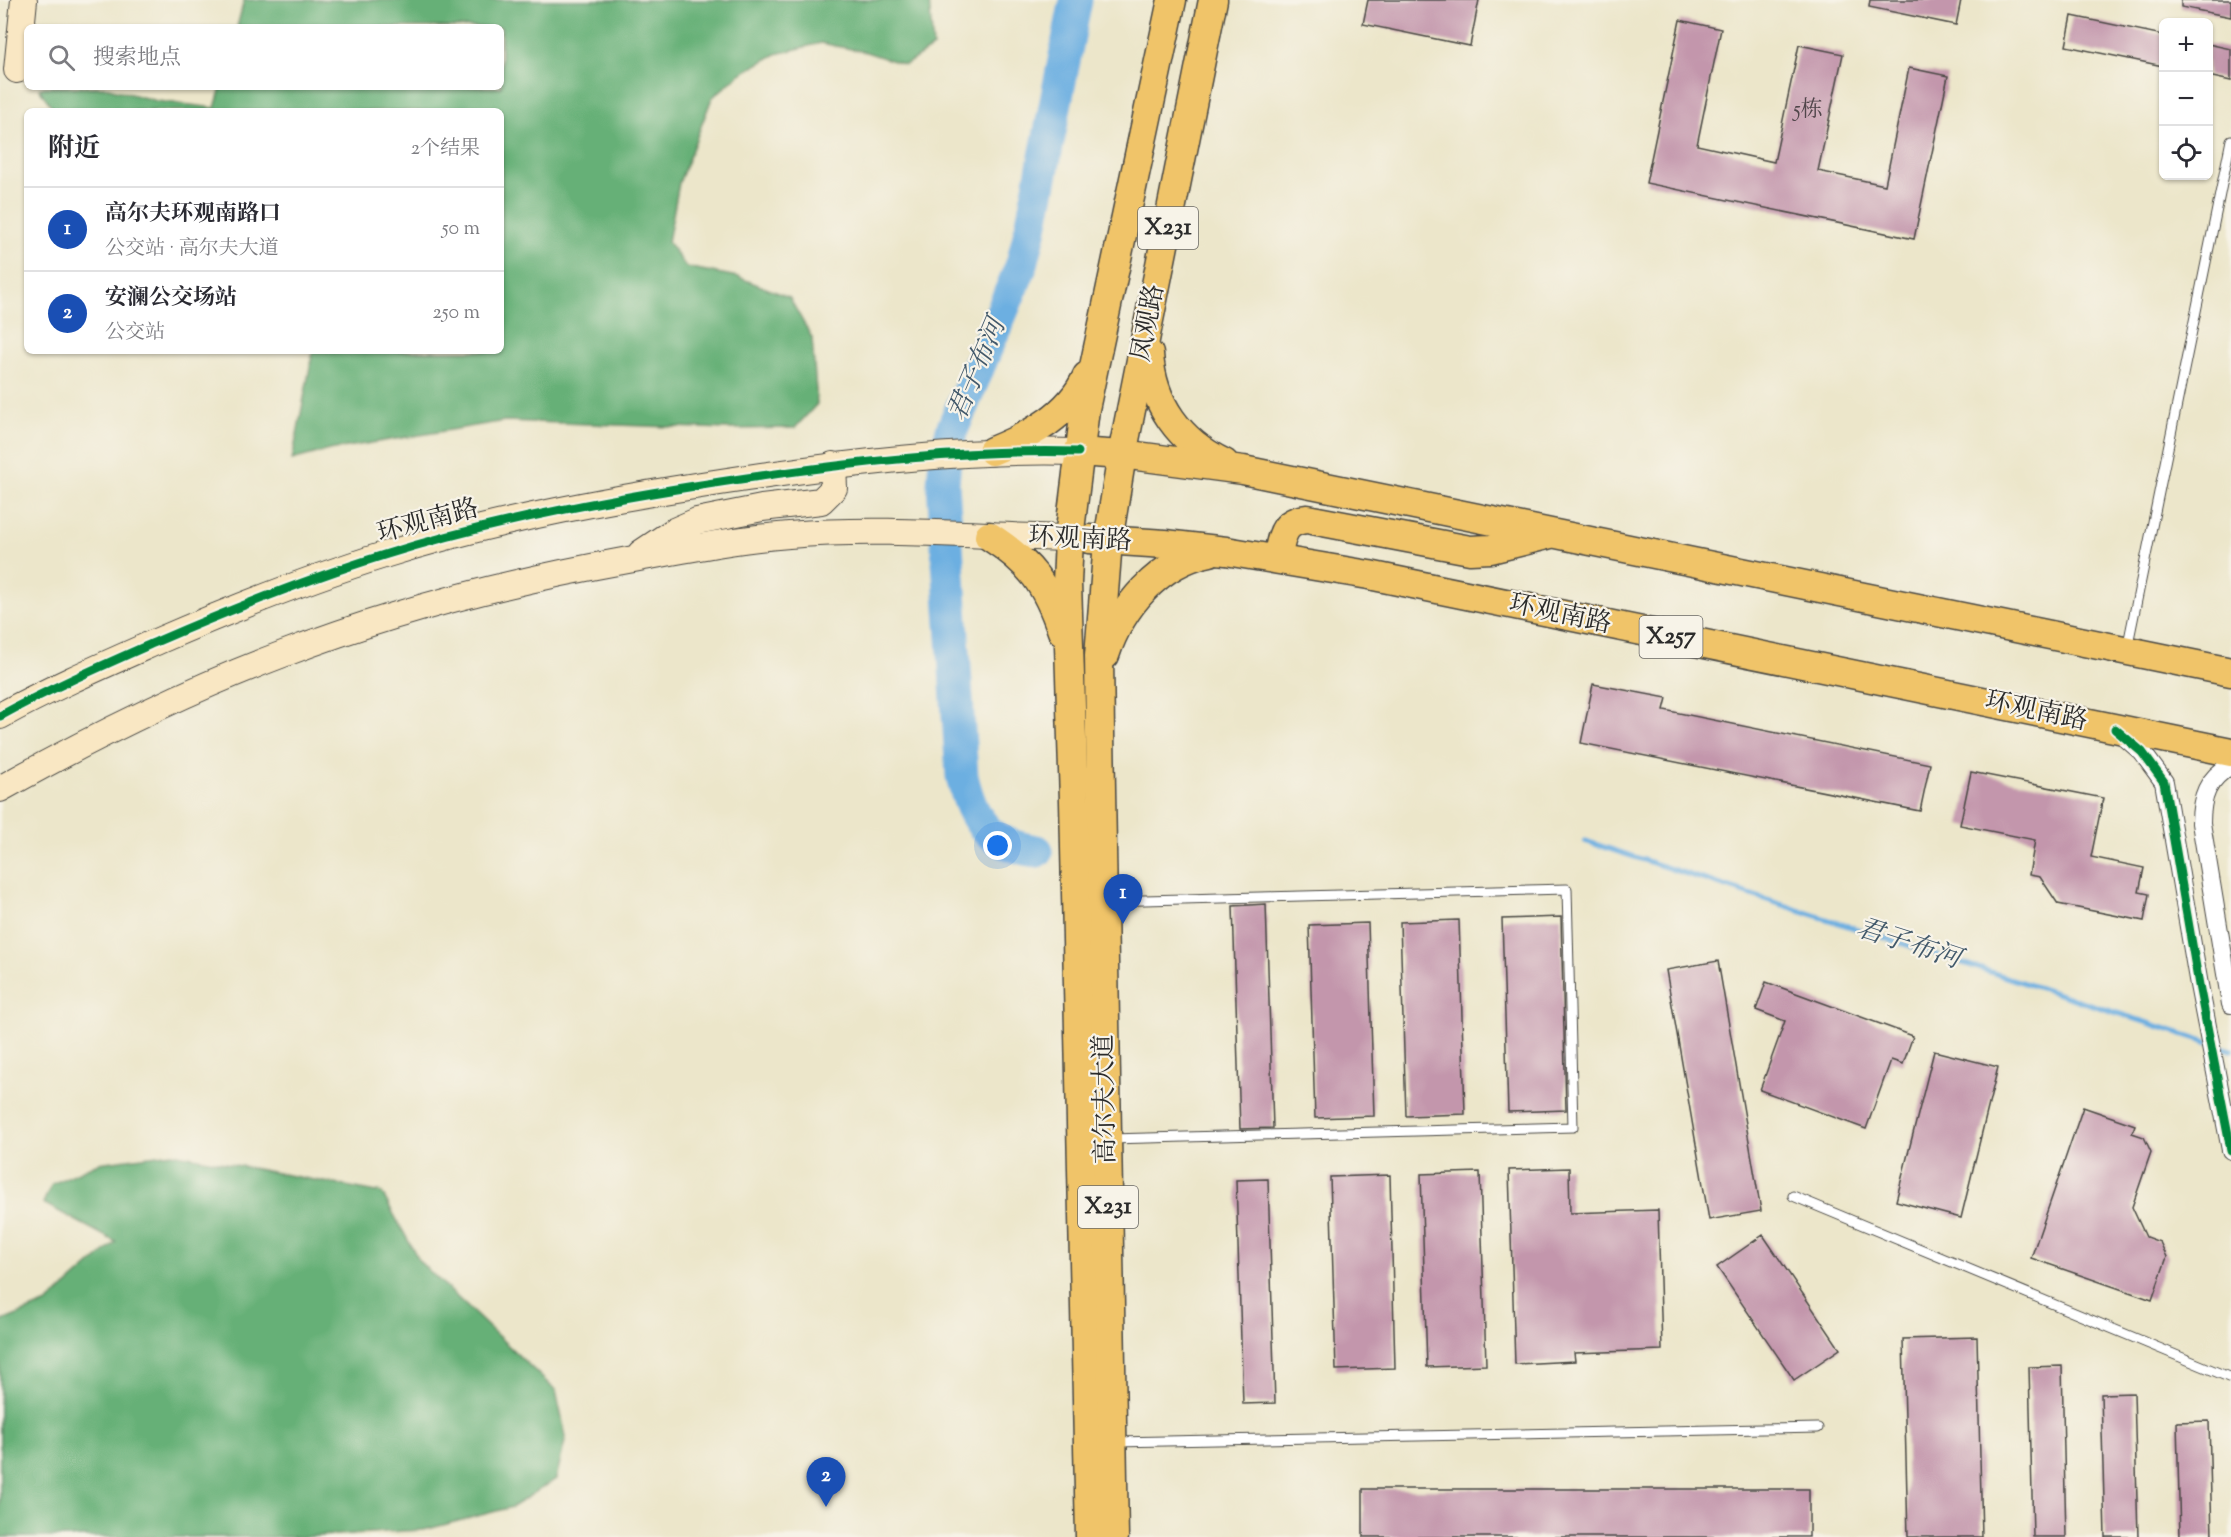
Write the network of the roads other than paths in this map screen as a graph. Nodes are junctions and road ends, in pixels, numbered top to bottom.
1 (24, 0) edge
2 (1172, 0) edge
3 (1213, 0) edge
4 (17, 70) dead end
5 (2231, 140) edge
6 (1150, 319) junction
7 (1096, 355) junction
8 (992, 451) junction
9 (1078, 452) junction
10 (1122, 455) junction
11 (833, 465) junction
12 (1243, 470) junction
13 (1552, 533) junction
14 (989, 536) junction
15 (1069, 538) junction
16 (1108, 541) junction
17 (1220, 550) junction
18 (1278, 559) junction
19 (630, 560) junction
20 (2126, 651) junction
21 (1099, 672) junction
22 (2231, 672) edge
23 (1070, 676) junction
24 (0, 716) edge
25 (2115, 729) junction
26 (2231, 752) edge
27 (2231, 765) edge
28 (0, 789) edge
29 (1088, 801) junction
30 (1094, 885) junction
31 (2230, 1000) edge
32 (1107, 1139) junction
33 (2231, 1149) edge
34 (1794, 1196) dead end
35 (2231, 1378) edge
36 (1818, 1428) dead end
37 (1112, 1442) junction
38 (1089, 1537) edge
39 (1114, 1537) edge

1 - 4 street
2 - 7 main road, 凤观路 / X231
3 - 6 main road, 凤观路 / X231
5 - 20 lane
6 - 10 main road, 凤观路 / X231
6 - 12 main road
7 - 8 main road
7 - 9 main road, 凤观路 / X231
8 - 9 street
8 - 11 street, 环观南路
9 - 10 main road
9 - 15 main road, 凤观路 / X231
10 - 12 main road
10 - 16 main road, 凤观路 / X231
11 - 19 street
11 - 24 street, 环观南路
12 - 13 main road
13 - 18 main road
13 - 20 main road
14 - 15 street, 环观南路
14 - 19 street, 环观南路
14 - 23 main road
15 - 16 main road, 环观南路 / X257
15 - 23 main road, X231
16 - 17 main road, 环观南路 / X257
16 - 21 main road, X231
17 - 18 main road, 环观南路 / X257
17 - 21 main road
18 - 25 main road, 环观南路 / X257
19 - 28 street
20 - 22 main road
21 - 29 main road, X231
23 - 29 main road, X231
25 - 26 main road, 环观南路 / X257
25 - 33 street
27 - 31 street
29 - 30 main road, X231
30 - 32 main road, 高尔夫大道 / X231
30 - 32 lane
30 - 38 main road, 高尔夫大道 / X231
32 - 37 main road, 高尔夫大道 / X231
34 - 35 lane
36 - 37 lane
37 - 39 main road, 高尔夫大道 / X231

